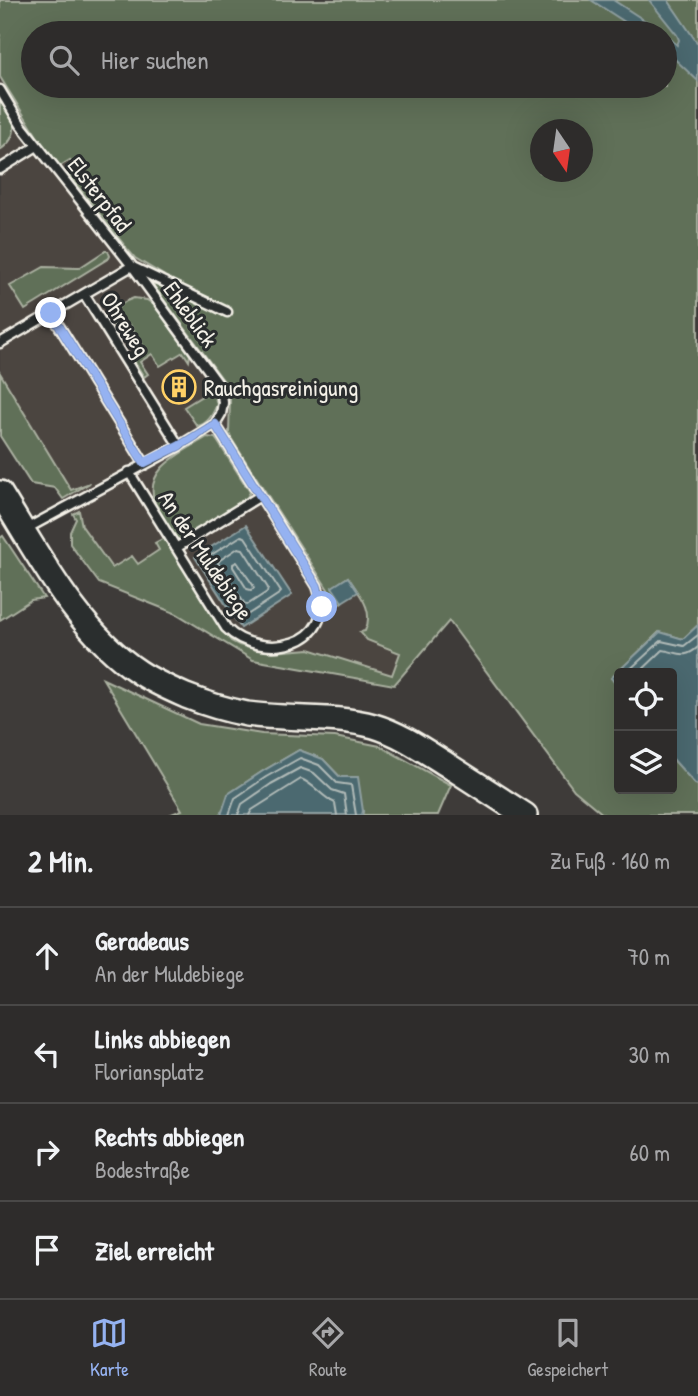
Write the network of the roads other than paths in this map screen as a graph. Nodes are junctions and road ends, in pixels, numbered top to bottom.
1 (0, 90) edge
2 (37, 146) junction
3 (0, 169) edge
4 (132, 266) junction
5 (84, 294) junction
6 (227, 312) dead end
7 (51, 313) junction
8 (0, 343) edge
9 (215, 424) junction
10 (179, 446) junction
11 (144, 463) junction
12 (129, 472) junction
13 (1, 495) edge
14 (260, 496) junction
15 (31, 527) junction
16 (176, 548) junction
17 (525, 815) edge

1 - 2 lane, Elsterpfad
2 - 3 lane
2 - 4 lane, Elsterpfad
4 - 5 lane
4 - 6 lane
4 - 9 lane, Ehleblick
5 - 7 lane
5 - 10 lane, Ohreweg
7 - 8 lane
7 - 11 lane
9 - 10 lane
9 - 14 lane, An der Muldebiege
10 - 11 lane
11 - 12 lane
12 - 15 lane
12 - 16 lane, An der Muldebiege
13 - 15 street
14 - 16 lane
14 - 16 lane, An der Muldebiege
15 - 17 street

